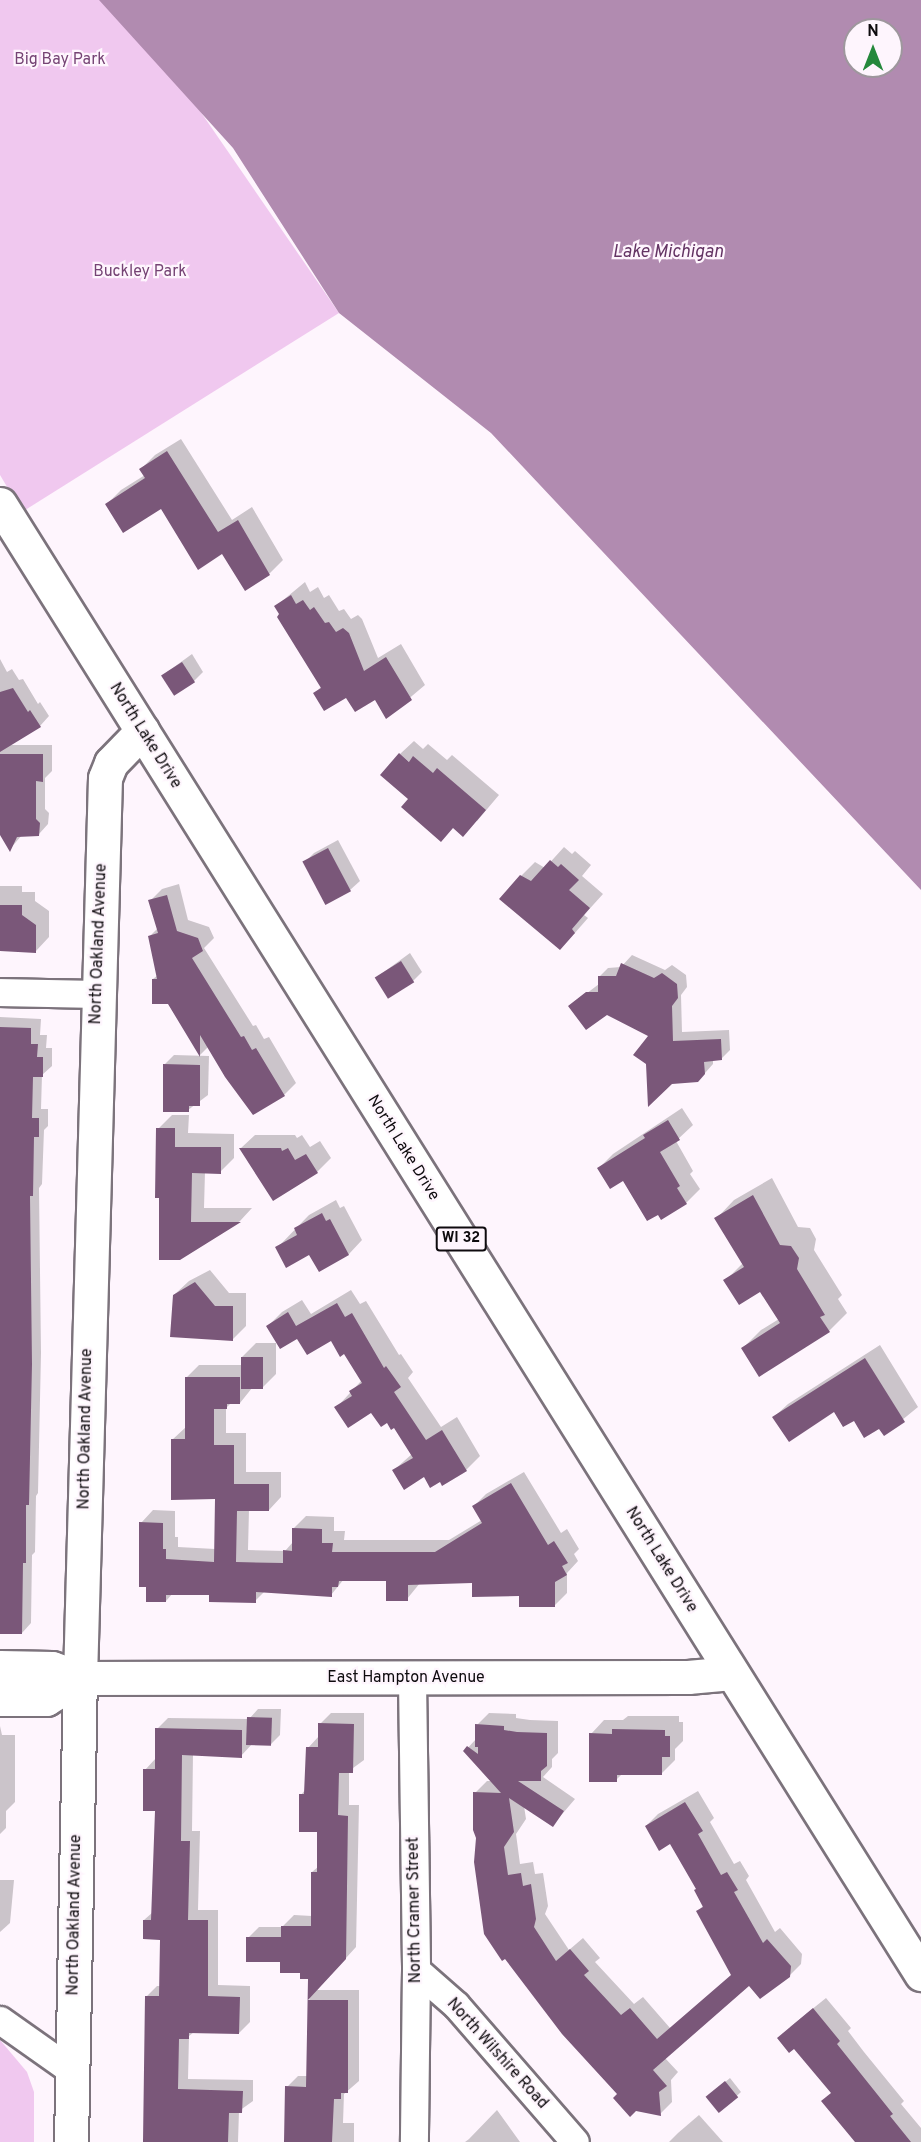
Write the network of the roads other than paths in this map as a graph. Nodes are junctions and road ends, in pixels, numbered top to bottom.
1 (0, 504) edge
2 (142, 731) junction
3 (0, 992) edge
4 (98, 994) junction
5 (0, 1667) edge
6 (732, 1673) junction
7 (80, 1678) junction
8 (412, 1679) junction
9 (0, 1699) edge
10 (416, 1970) junction
11 (921, 1974) edge
12 (0, 2020) edge
13 (72, 2070) junction
14 (71, 2142) edge
15 (414, 2142) edge
16 (575, 2142) edge

1 - 2 main road, North Lake Drive / WI 32
2 - 4 main road, North Oakland Avenue
2 - 6 main road, North Lake Drive / WI 32
3 - 4 street
4 - 7 main road, North Oakland Avenue
5 - 7 main road
6 - 8 main road, East Hampton Avenue
6 - 11 main road, North Lake Drive / WI 32
7 - 8 main road, East Hampton Avenue
7 - 9 main road
7 - 13 main road, North Oakland Avenue
8 - 10 street, North Cramer Street
10 - 15 street, North Cramer Street
10 - 16 street, North Wilshire Road
12 - 13 street
13 - 14 main road, North Oakland Avenue

